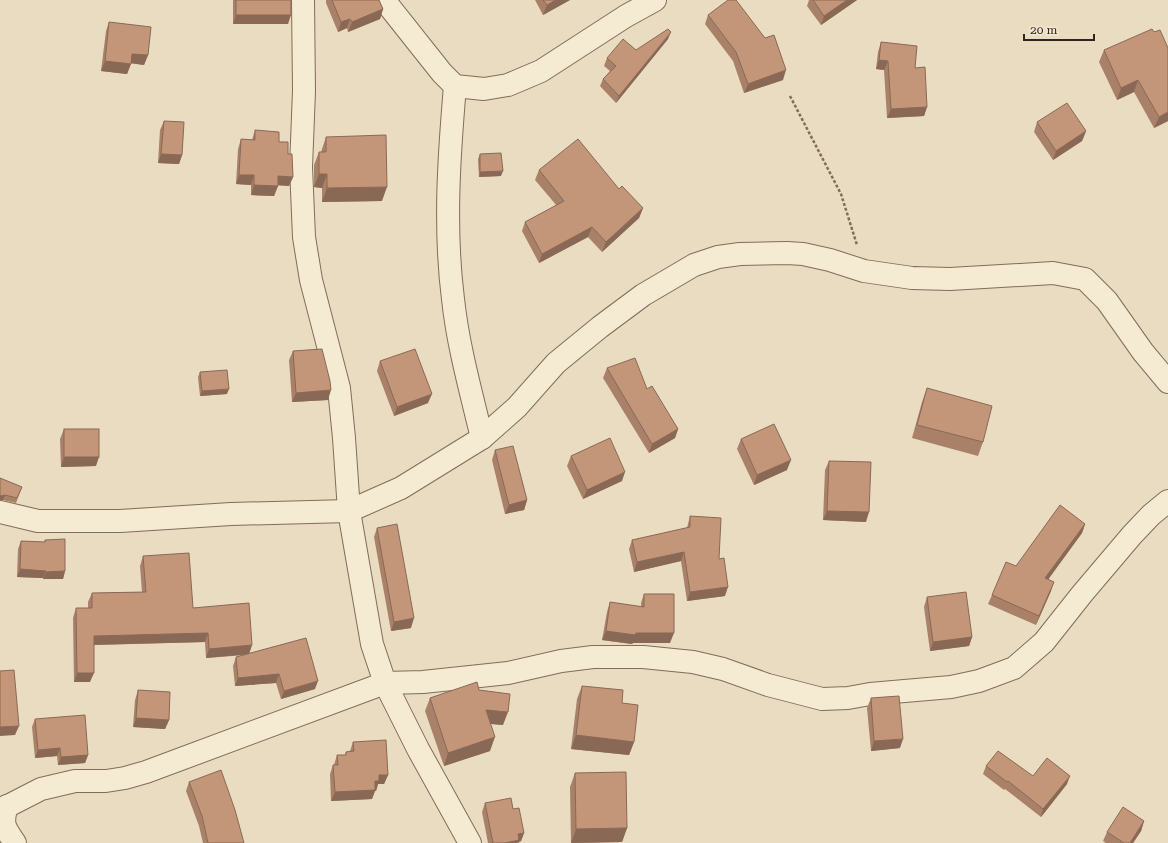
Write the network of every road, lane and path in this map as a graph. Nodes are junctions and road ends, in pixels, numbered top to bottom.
1 (303, 0) edge
2 (384, 0) edge
3 (655, 0) edge
4 (456, 86) junction
5 (790, 96) dead end
6 (864, 271) junction
7 (1168, 382) edge
8 (482, 438) junction
9 (1168, 502) edge
10 (349, 511) junction
11 (0, 512) edge
12 (385, 683) junction
13 (3, 808) edge
14 (15, 843) edge
15 (470, 843) edge

1 - 10 street
2 - 4 street
3 - 4 street
4 - 8 street
5 - 6 path
6 - 7 street
6 - 8 street
8 - 10 street
9 - 12 street
10 - 11 street
10 - 12 street
12 - 13 street
12 - 15 street
13 - 14 street

